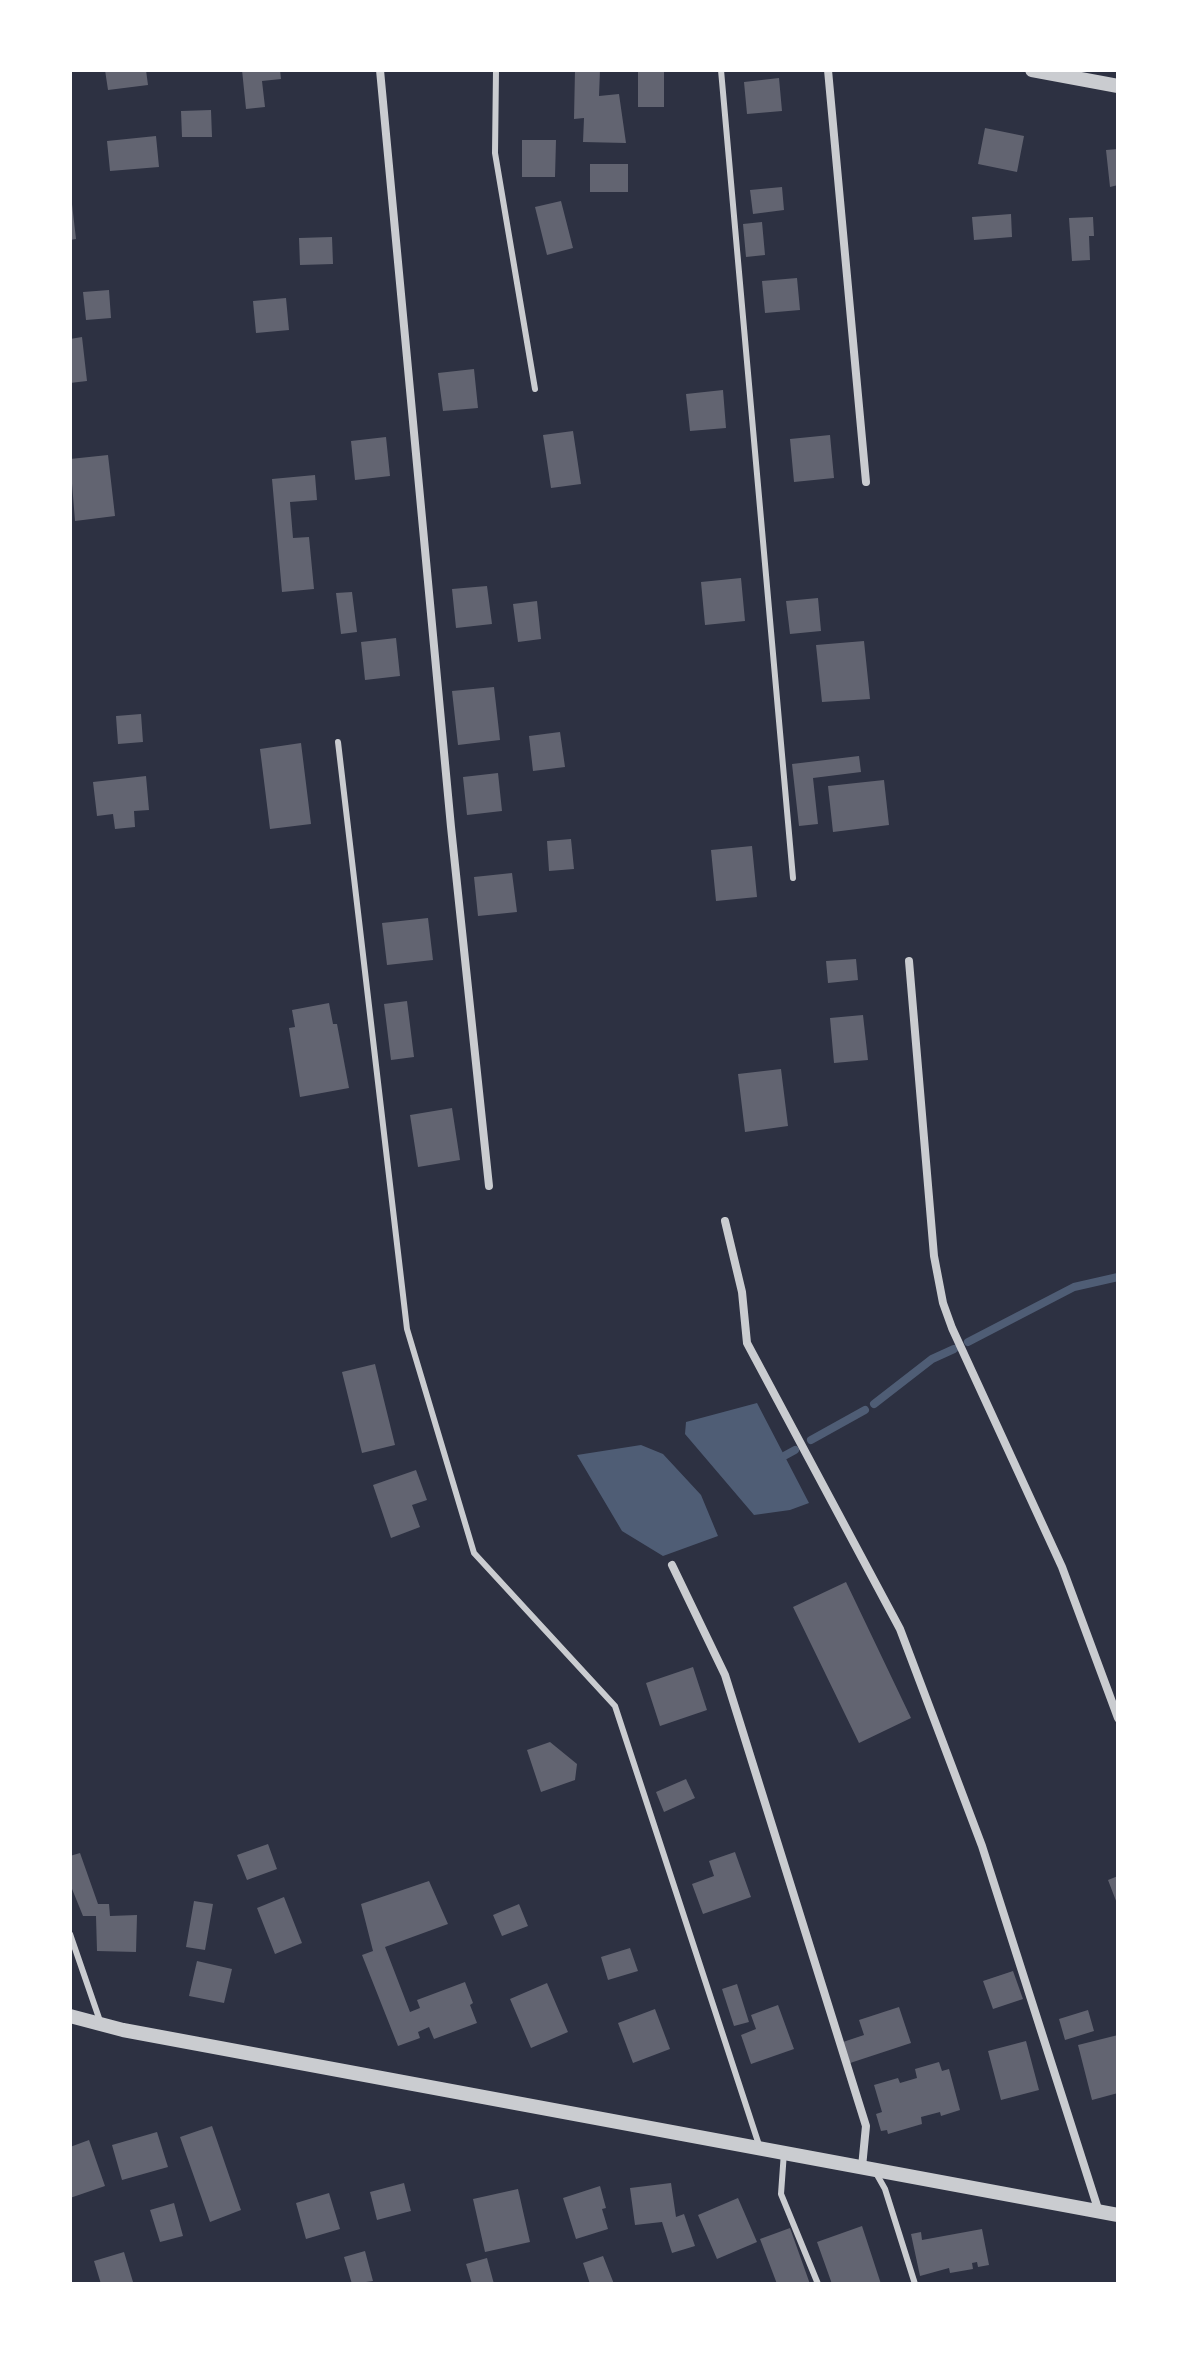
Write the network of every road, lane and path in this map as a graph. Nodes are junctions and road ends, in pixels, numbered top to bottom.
1 (380, 70) edge
2 (496, 70) edge
3 (721, 70) edge
4 (828, 70) edge
5 (1032, 70) edge
6 (1089, 76) edge
7 (1118, 86) edge
8 (535, 389) dead end
9 (866, 482) dead end
10 (338, 742) dead end
11 (793, 878) dead end
12 (909, 961) dead end
13 (489, 1186) dead end
14 (725, 1221) dead end
15 (672, 1565) dead end
16 (1118, 1718) edge
17 (70, 1934) edge
18 (70, 2016) edge
19 (101, 2024) junction
20 (760, 2148) junction
21 (784, 2152) junction
22 (868, 2168) junction
23 (1099, 2212) junction
24 (1118, 2215) edge
25 (818, 2284) edge
26 (915, 2284) edge

1 - 13 street
2 - 8 lane
3 - 11 lane
4 - 9 street
5 - 6 street
6 - 7 street
10 - 20 lane
12 - 16 street
14 - 23 street
15 - 22 street
17 - 19 lane
18 - 19 street
19 - 20 street
20 - 21 street
21 - 22 street
21 - 25 lane
22 - 23 street
22 - 26 lane
23 - 24 street

